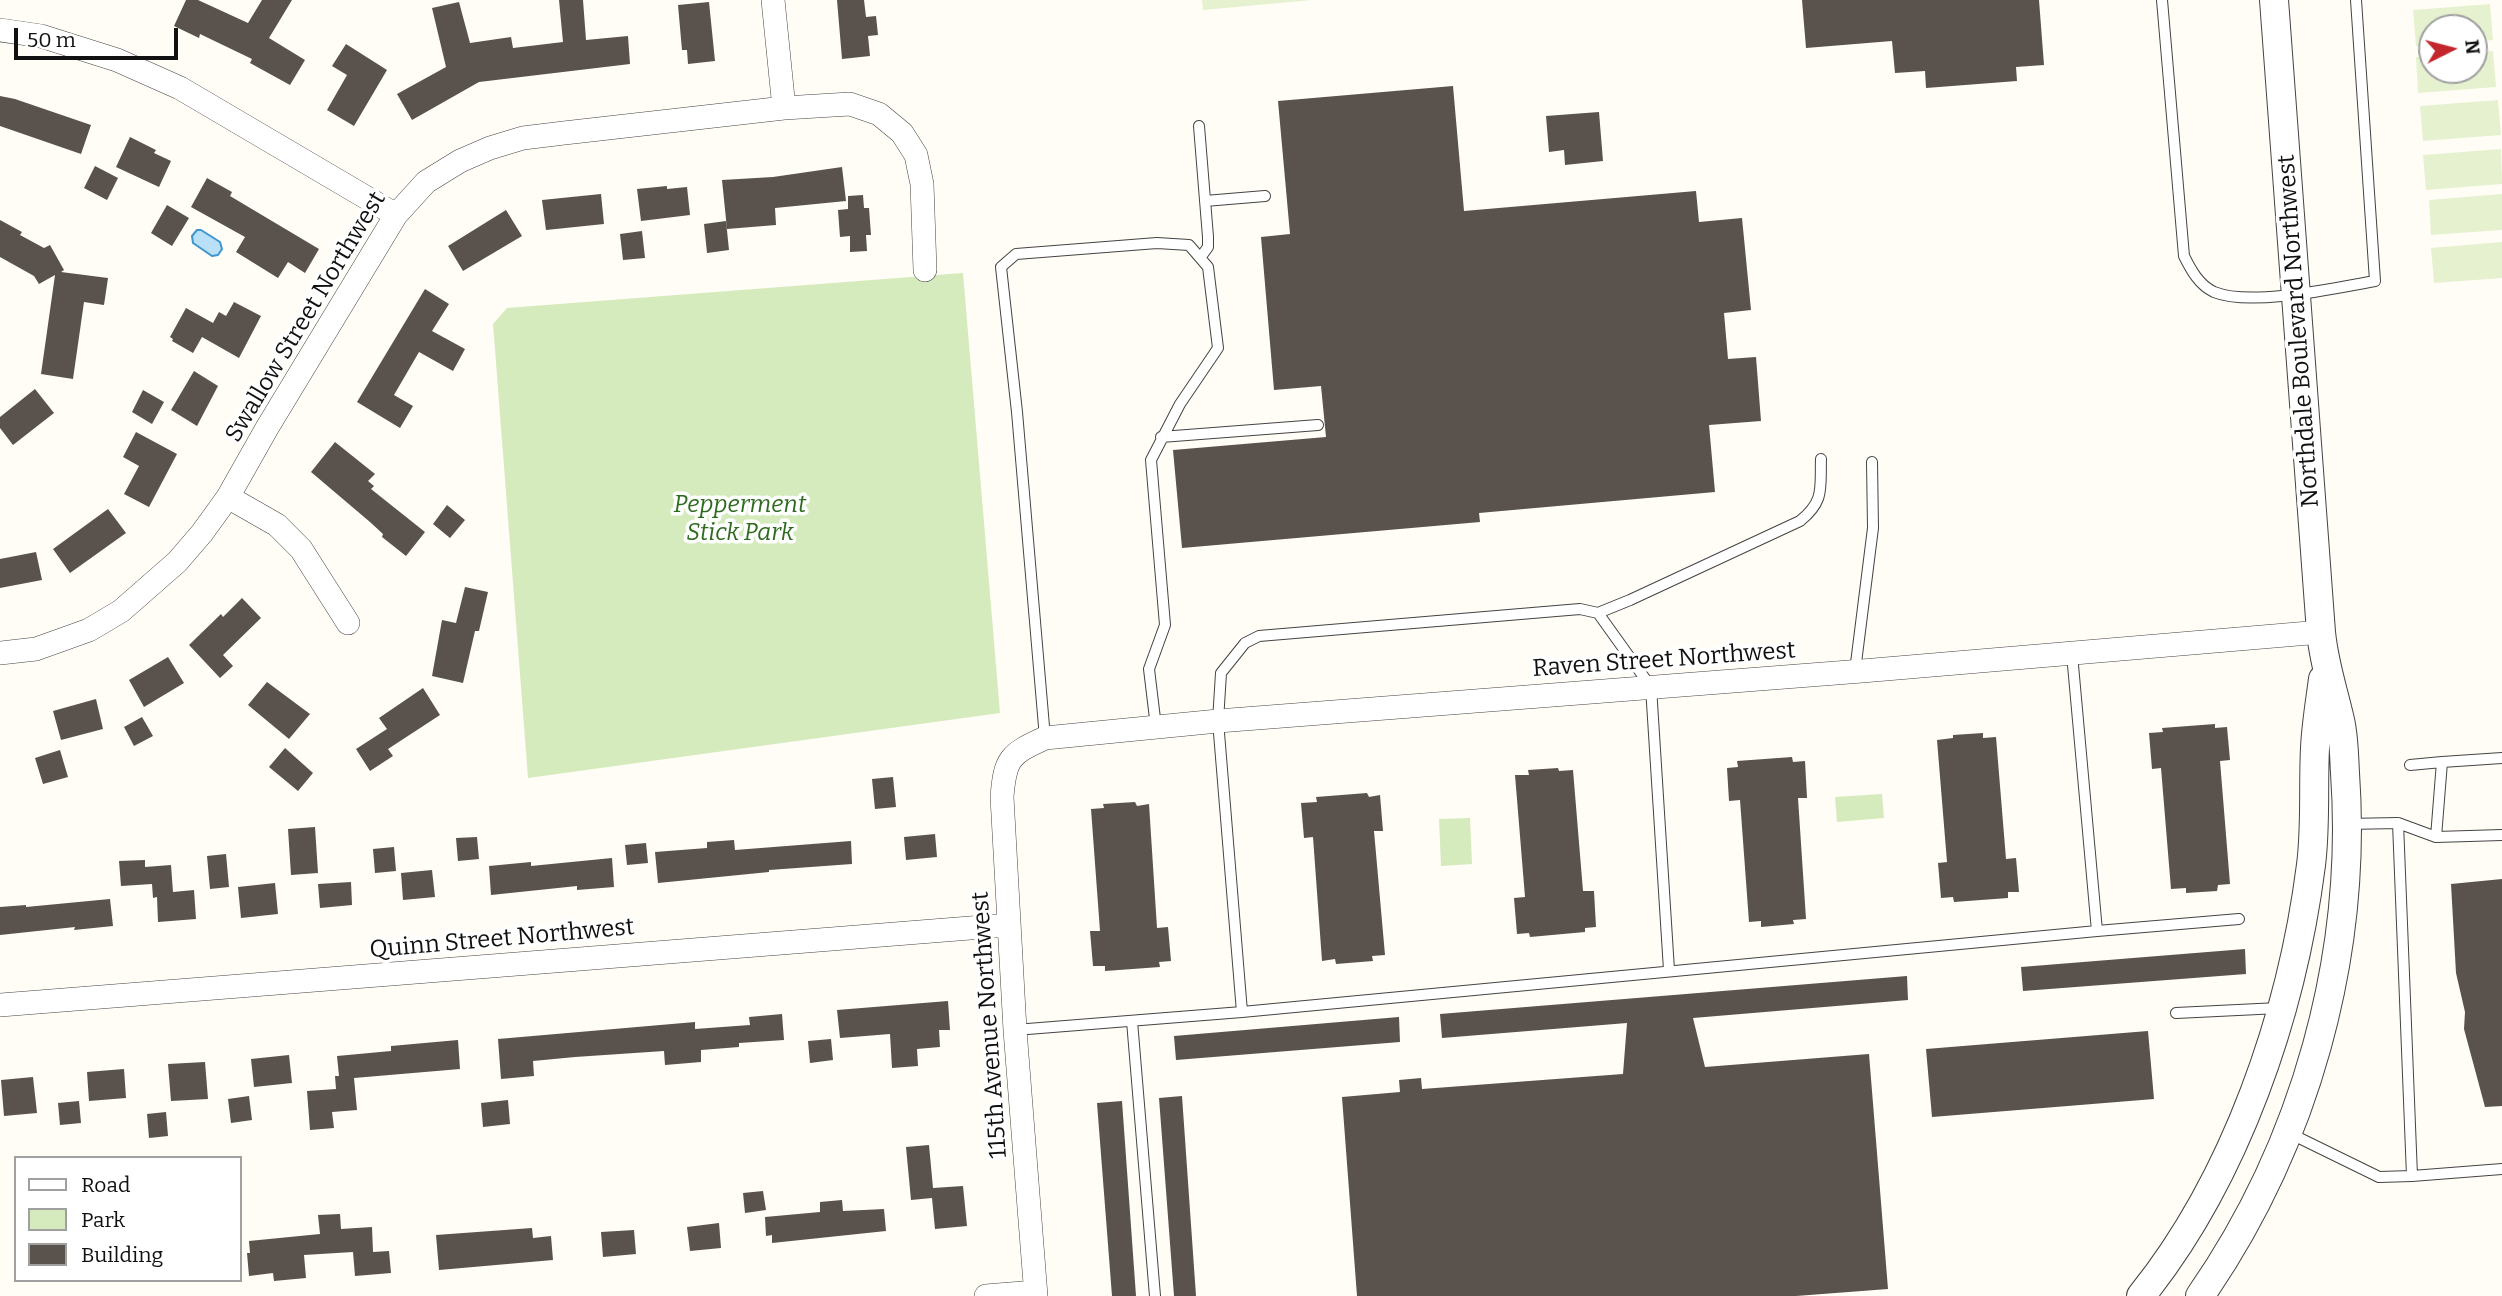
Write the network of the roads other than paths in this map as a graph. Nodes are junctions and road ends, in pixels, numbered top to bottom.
1 (773, 0) edge
2 (2162, 0) edge
3 (2274, 0) edge
4 (2356, 0) edge
5 (0, 30) edge
6 (784, 108) junction
7 (1199, 126) dead end
8 (1265, 196) dead end
9 (1205, 201) junction
10 (396, 215) junction
11 (1200, 258) junction
12 (925, 271) dead end
13 (2297, 294) junction
14 (1318, 425) dead end
15 (1161, 437) junction
16 (1821, 459) dead end
17 (1872, 462) dead end
18 (228, 497) junction
19 (1598, 613) junction
20 (348, 623) dead end
21 (2321, 632) junction
22 (0, 653) edge
23 (2072, 654) junction
24 (2324, 663) junction
25 (1855, 671) junction
26 (1651, 687) junction
27 (1218, 721) junction
28 (1156, 727) junction
29 (1045, 738) junction
30 (1014, 753) joint
31 (2502, 758) edge
32 (2442, 762) junction
33 (2410, 765) dead end
34 (2347, 824) junction
35 (2398, 824) junction
36 (2502, 835) edge
37 (2436, 837) junction
38 (2239, 919) dead end
39 (1008, 925) junction
40 (2097, 931) junction
41 (1669, 970) junction
42 (0, 1005) edge
43 (2281, 1008) junction
44 (1242, 1013) junction
45 (2176, 1013) dead end
46 (1132, 1021) junction
47 (1015, 1030) junction
48 (2287, 1132) junction
49 (2502, 1169) edge
50 (2412, 1176) junction
51 (1035, 1294) edge
52 (986, 1296) edge
53 (1155, 1296) edge
54 (2141, 1296) edge
55 (2200, 1296) edge

1 - 6 street
2 - 13 lane
3 - 13 street, Northdale Boulevard Northwest
4 - 13 lane
5 - 10 street
6 - 10 street, Swallow Street Northwest
6 - 12 street, Swallow Street Northwest
7 - 9 lane
8 - 9 lane
9 - 11 lane
10 - 18 street, Swallow Street Northwest
11 - 15 lane
11 - 29 lane
13 - 21 street, Northdale Boulevard Northwest
14 - 15 lane
15 - 28 lane
16 - 19 lane
17 - 25 lane
18 - 20 street
18 - 22 street, Swallow Street Northwest
19 - 26 lane
19 - 27 lane
21 - 23 street, Raven Street Northwest
21 - 24 street, Northdale Boulevard Northwest
23 - 25 street, Raven Street Northwest
23 - 40 lane
24 - 34 street, Northdale Boulevard Northwest
24 - 43 street, Northdale Boulevard Northwest
25 - 26 street, Raven Street Northwest
26 - 27 street, Raven Street Northwest
26 - 41 lane
27 - 28 street, Raven Street Northwest
27 - 44 lane
28 - 29 street, Raven Street Northwest
29 - 30 street, Raven Street Northwest
30 - 39 street, 115th Avenue Northwest
31 - 32 lane
32 - 33 lane
32 - 37 lane
34 - 35 lane
34 - 48 street, Northdale Boulevard Northwest
35 - 37 lane
35 - 50 lane
36 - 37 lane
38 - 40 lane
39 - 42 street, Quinn Street Northwest
39 - 47 street, 115th Avenue Northwest
40 - 41 lane
41 - 44 lane
43 - 45 lane
43 - 54 street, Northdale Boulevard Northwest
44 - 46 lane
46 - 47 lane
46 - 53 lane
47 - 51 street, 115th Avenue Northwest
48 - 50 lane
48 - 55 street, Northdale Boulevard Northwest
49 - 50 lane
51 - 52 street

